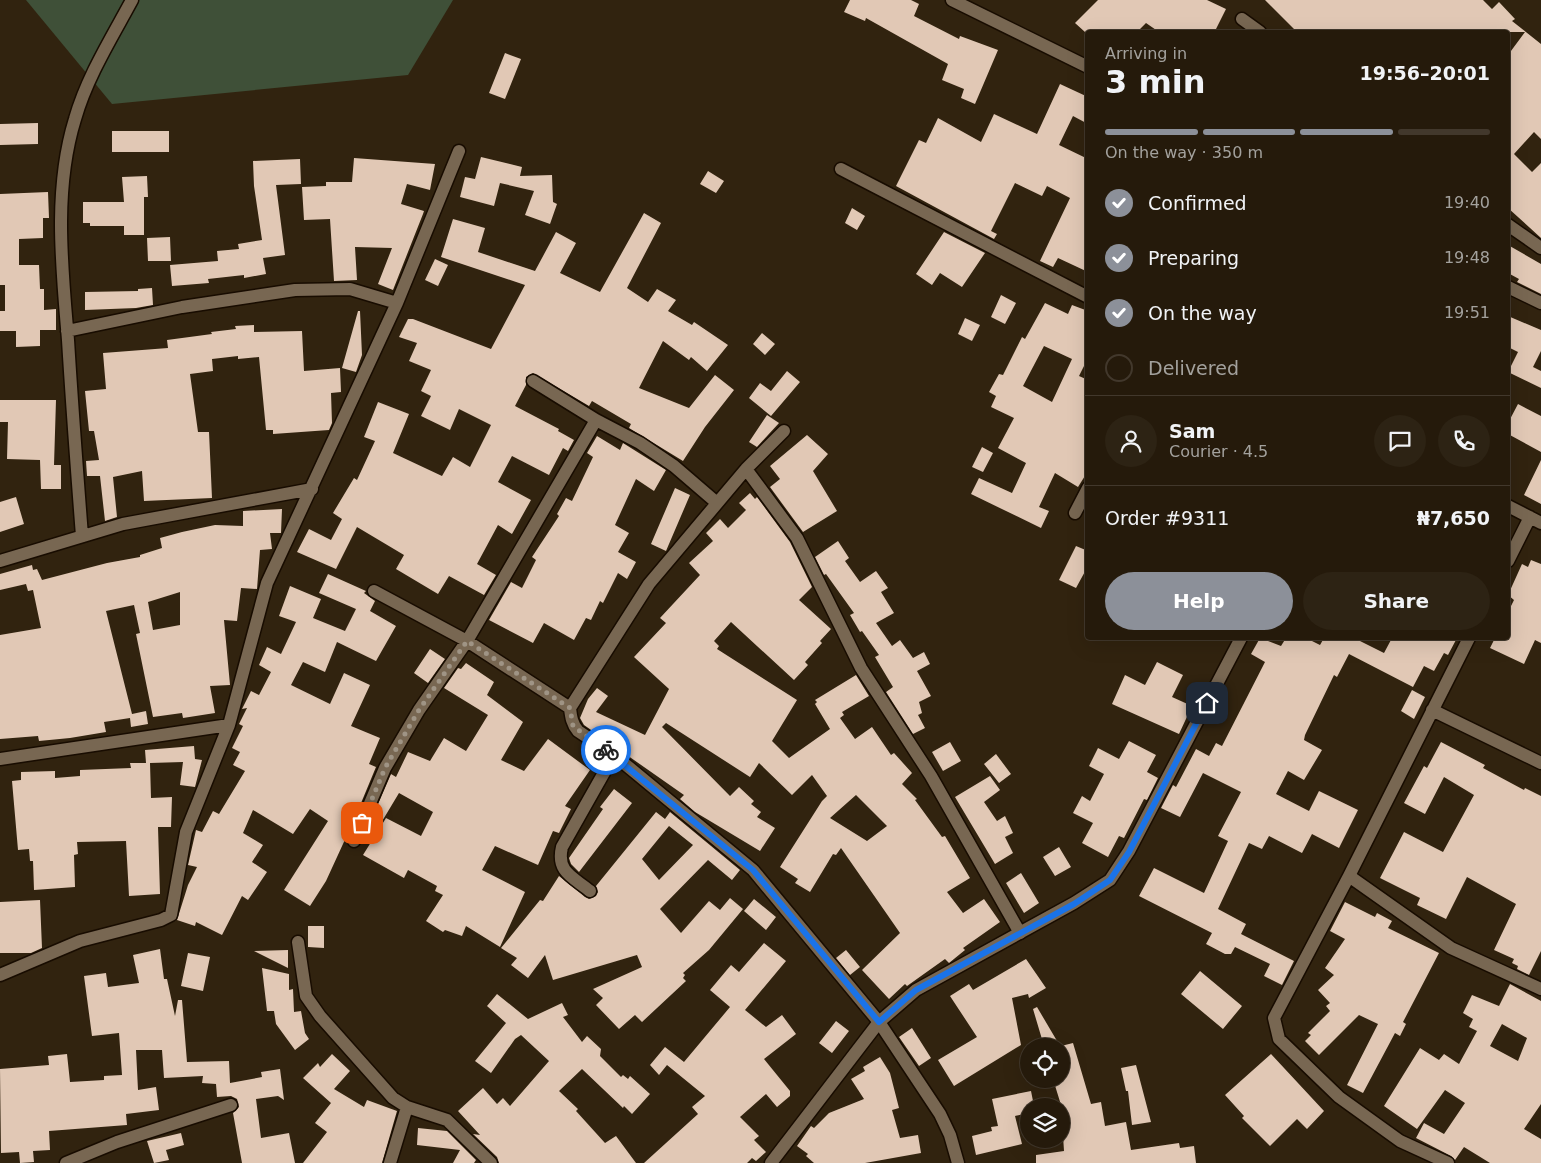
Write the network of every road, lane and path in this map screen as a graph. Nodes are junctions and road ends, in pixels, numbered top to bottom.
1 (132, 0) edge
2 (952, 0) edge
3 (1242, 19) dead end
4 (1257, 30) edge
5 (1085, 66) edge
6 (459, 151) dead end
7 (841, 169) dead end
8 (1510, 226) edge
9 (1541, 248) edge
10 (1510, 288) edge
11 (1085, 295) edge
12 (397, 303) junction
13 (1541, 303) edge
14 (67, 331) junction
15 (533, 381) dead end
16 (596, 420) junction
17 (784, 431) dead end
18 (746, 469) junction
19 (312, 489) junction
20 (1085, 494) edge
21 (717, 503) junction
22 (1510, 507) edge
23 (1075, 513) dead end
24 (1535, 520) edge
25 (82, 536) junction
26 (1510, 558) edge
27 (0, 562) edge
28 (374, 590) dead end
29 (1240, 640) edge
30 (1468, 640) edge
31 (467, 641) junction
32 (570, 708) junction
33 (1432, 710) junction
34 (229, 725) junction
35 (614, 755) junction
36 (0, 759) edge
37 (1541, 763) edge
38 (354, 842) dead end
39 (1349, 876) junction
40 (590, 891) dead end
41 (1020, 933) junction
42 (298, 942) dead end
43 (0, 975) edge
44 (1541, 989) edge
45 (879, 1022) junction
46 (231, 1104) dead end
47 (406, 1107) junction
48 (66, 1163) edge
49 (390, 1163) edge
50 (491, 1163) edge
51 (771, 1163) edge
52 (958, 1163) edge
53 (1448, 1163) edge

1 - 14 street
2 - 5 street
3 - 4 street
6 - 12 street
7 - 11 street
8 - 9 street
10 - 13 street
12 - 14 street
12 - 19 street
14 - 25 street
15 - 16 street
16 - 21 street
16 - 31 street
17 - 18 street
18 - 21 street
18 - 41 street
19 - 25 street
19 - 34 street
20 - 23 street
21 - 32 street
22 - 24 street
24 - 26 street
25 - 27 street
28 - 31 street
29 - 41 street
30 - 33 street
31 - 32 street
31 - 38 street
32 - 35 street
33 - 37 street
33 - 39 street
34 - 36 street
34 - 43 street
35 - 40 street
35 - 45 street
39 - 44 street
39 - 53 street
41 - 45 street
42 - 47 street
45 - 51 street
45 - 52 street
46 - 48 street
47 - 49 street
47 - 50 street

